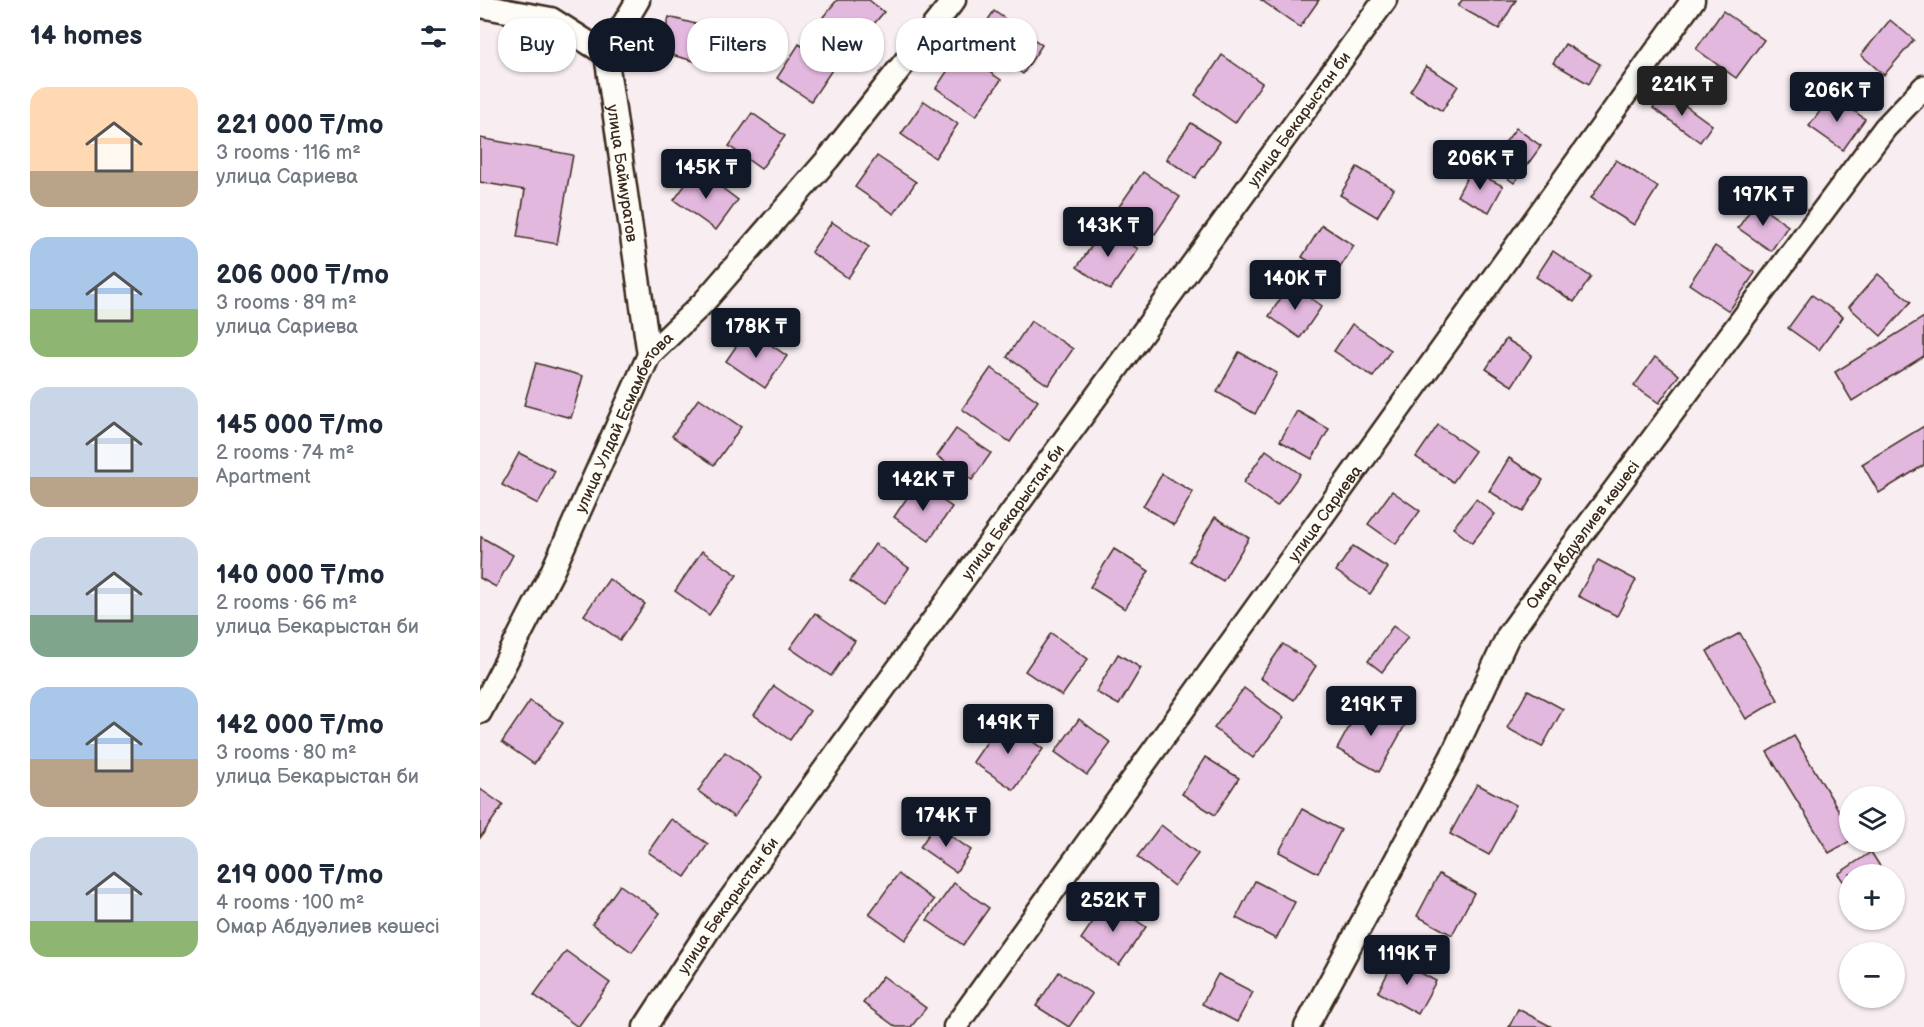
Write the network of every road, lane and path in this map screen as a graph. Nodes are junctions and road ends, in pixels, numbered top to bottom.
1 (638, 0) edge
2 (954, 0) edge
3 (1384, 0) edge
4 (1693, 0) edge
5 (487, 4) edge
6 (627, 18) edge
7 (588, 43) edge
8 (609, 72) edge
9 (1924, 87) edge
10 (649, 355) junction
11 (480, 712) edge
12 (645, 1027) edge
13 (955, 1027) edge
14 (1306, 1027) edge

1 - 6 street
2 - 10 street, улица Улдай Есмамбетова
3 - 12 street, улица Бекарыстан би
4 - 13 street, улица Сариева
5 - 7 street
8 - 10 street, улица Баймуратов
9 - 14 street, Омар Абдуәлиев көшесі
10 - 11 street, улица Улдай Есмамбетова

